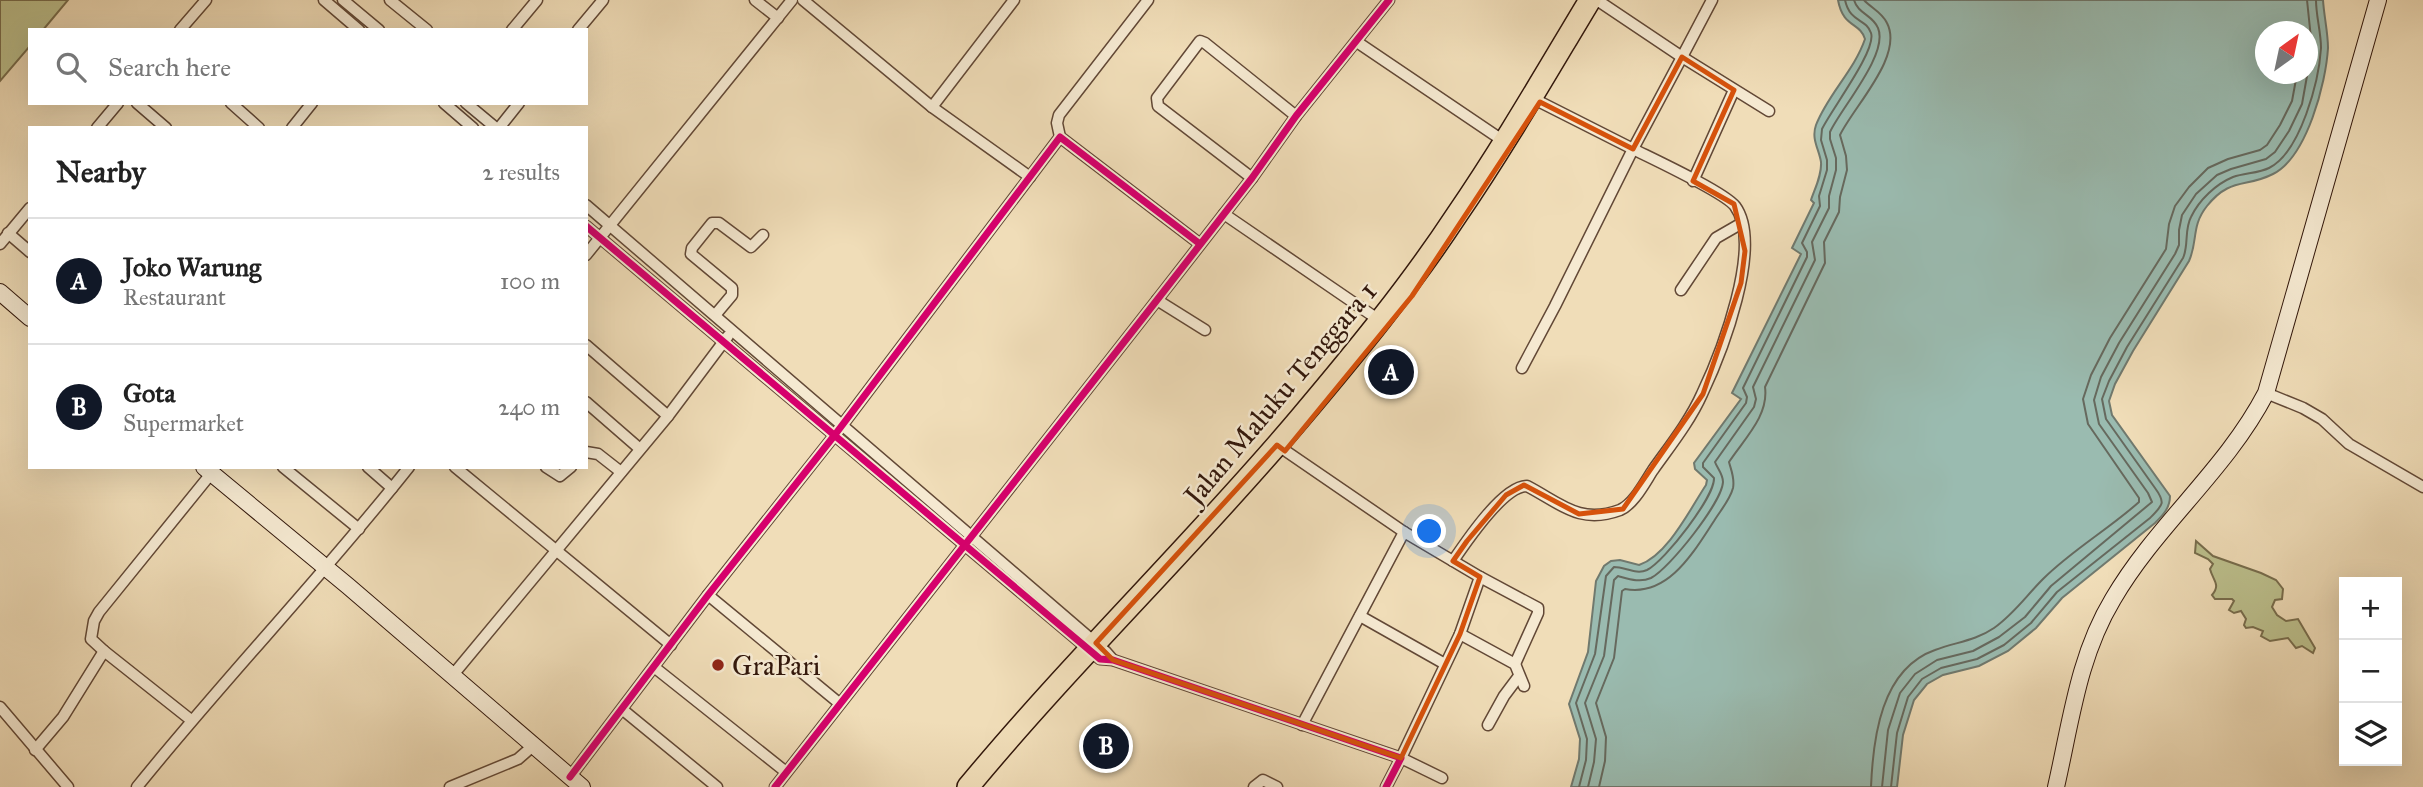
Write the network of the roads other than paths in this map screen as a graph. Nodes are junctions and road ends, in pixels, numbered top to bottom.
1 (206, 0) edge
2 (324, 0) edge
3 (343, 0) edge
4 (390, 0) edge
5 (537, 0) edge
6 (603, 0) edge
7 (755, 0) edge
8 (792, 0) edge
9 (803, 0) edge
10 (1014, 0) edge
11 (1148, 0) edge
12 (1389, 0) edge
13 (1712, 0) edge
14 (2378, 0) edge
15 (1597, 1) edge
16 (356, 4) edge
17 (778, 18) junction
18 (182, 28) edge
19 (357, 28) edge
20 (376, 28) edge
21 (425, 28) edge
22 (514, 28) edge
23 (580, 28) edge
24 (1357, 42) junction
25 (1682, 57) junction
26 (1734, 90) junction
27 (1540, 102) junction
28 (116, 105) edge
29 (139, 105) edge
30 (233, 105) edge
31 (310, 105) edge
32 (446, 105) edge
33 (469, 105) edge
34 (517, 105) edge
35 (932, 107) junction
36 (1769, 111) dead end
37 (1296, 116) junction
38 (99, 126) edge
39 (164, 126) edge
40 (257, 126) edge
41 (294, 126) edge
42 (470, 126) edge
43 (495, 126) edge
44 (499, 126) edge
45 (1060, 137) junction
46 (1505, 142) junction
47 (1633, 149) junction
48 (1030, 177) junction
49 (1252, 178) junction
50 (1693, 181) junction
51 (588, 207) edge
52 (28, 210) edge
53 (1224, 214) junction
54 (1742, 223) junction
55 (610, 225) junction
56 (588, 228) edge
57 (9, 233) junction
58 (763, 234) dead end
59 (600, 238) junction
60 (0, 244) edge
61 (1200, 244) junction
62 (28, 250) edge
63 (588, 253) edge
64 (1681, 290) dead end
65 (0, 292) edge
66 (1157, 300) junction
67 (716, 314) junction
68 (28, 316) edge
69 (1379, 320) junction
70 (733, 329) junction
71 (1205, 330) dead end
72 (724, 341) junction
73 (588, 347) edge
74 (1522, 368) dead end
75 (2266, 393) junction
76 (588, 404) edge
77 (668, 416) junction
78 (842, 426) junction
79 (834, 436) junction
80 (1281, 448) junction
81 (640, 449) junction
82 (588, 452) edge
83 (210, 469) edge
84 (285, 469) edge
85 (370, 469) edge
86 (407, 469) edge
87 (457, 469) edge
88 (549, 469) edge
89 (569, 469) edge
90 (621, 472) junction
91 (2423, 487) edge
92 (392, 488) junction
93 (359, 529) junction
94 (1404, 532) junction
95 (969, 541) junction
96 (556, 552) junction
97 (1453, 561) junction
98 (326, 567) junction
99 (1480, 577) junction
100 (708, 595) junction
101 (1360, 616) junction
102 (1460, 634) junction
103 (671, 645) junction
104 (104, 651) junction
105 (1101, 653) junction
106 (1445, 664) junction
107 (1515, 664) junction
108 (654, 667) junction
109 (452, 676) junction
110 (839, 703) junction
111 (0, 707) edge
112 (623, 710) junction
113 (191, 720) junction
114 (1302, 725) junction
115 (1489, 725) dead end
116 (534, 745) junction
117 (35, 750) junction
118 (1401, 758) junction
119 (786, 772) junction
120 (1442, 778) dead end
121 (576, 782) edge
122 (68, 787) edge
123 (137, 787) edge
124 (450, 787) edge
125 (717, 787) edge
126 (775, 787) edge
127 (968, 787) edge
128 (984, 787) edge
129 (1254, 787) edge
130 (1277, 787) edge
131 (1386, 787) edge
132 (2056, 787) edge

1 - 18 street
2 - 19 street
3 - 16 street
4 - 21 street
5 - 22 street
6 - 23 street
7 - 17 street
8 - 17 street
9 - 35 street
10 - 35 street
11 - 45 street
12 - 24 street
13 - 25 street
14 - 75 street
15 - 25 street
15 - 27 highway, Jalan Maluku Tenggara 1
15 - 46 highway, Jalan Maluku Tenggara 1
16 - 20 street
17 - 55 street
24 - 37 street
24 - 46 street
25 - 26 street
25 - 47 street
26 - 36 street
26 - 50 street
27 - 47 street
27 - 80 highway, Jalan Maluku Tenggara 1
28 - 38 street
29 - 39 street
30 - 40 street
31 - 41 street
32 - 42 street
33 - 43 street
34 - 44 street
35 - 48 street
37 - 49 street
37 - 49 street
45 - 48 street
45 - 61 street
46 - 69 highway, Jalan Maluku Tenggara 1
47 - 50 street
47 - 74 street
48 - 78 street
49 - 53 street
50 - 54 street
51 - 55 street
52 - 57 street
53 - 61 street
53 - 69 street
54 - 64 street
54 - 97 street
55 - 59 street
55 - 67 street
56 - 59 street
57 - 60 street
57 - 62 street
58 - 67 street
59 - 63 street
59 - 72 street
61 - 66 street
65 - 68 street
66 - 71 street
66 - 95 street
67 - 70 street
69 - 80 highway, Jalan Maluku Tenggara 1
70 - 72 street
70 - 78 street
72 - 77 street
72 - 79 street
73 - 77 street
75 - 91 street
75 - 132 street
76 - 81 street
77 - 81 street
78 - 79 street
78 - 95 street
79 - 95 street
79 - 100 street
80 - 94 street
80 - 105 highway, Jalan Maluku Tenggara 1
81 - 90 street
82 - 90 street
83 - 98 street
83 - 104 street
84 - 93 street
85 - 92 street
86 - 92 street
87 - 96 street
88 - 89 street
90 - 96 street
92 - 93 street
93 - 98 street
94 - 97 street
94 - 101 street
95 - 105 street
95 - 110 street
96 - 103 street
96 - 109 street
97 - 99 street
98 - 109 street
98 - 113 street
99 - 102 street
99 - 107 street
100 - 103 street
100 - 110 street
101 - 106 street
101 - 114 street
102 - 106 street
102 - 107 street
103 - 108 street
104 - 113 street
104 - 117 street
105 - 114 street
105 - 127 highway, Jalan Maluku Tenggara 1
105 - 128 highway, Jalan Maluku Tenggara 1
106 - 118 street
107 - 115 street
108 - 112 street
108 - 119 street
109 - 116 street
110 - 119 street
111 - 117 street
112 - 121 street
112 - 125 street
113 - 123 street
114 - 118 street
116 - 121 street
116 - 124 street
117 - 122 street
118 - 120 street
118 - 131 street
119 - 126 street
129 - 130 street

